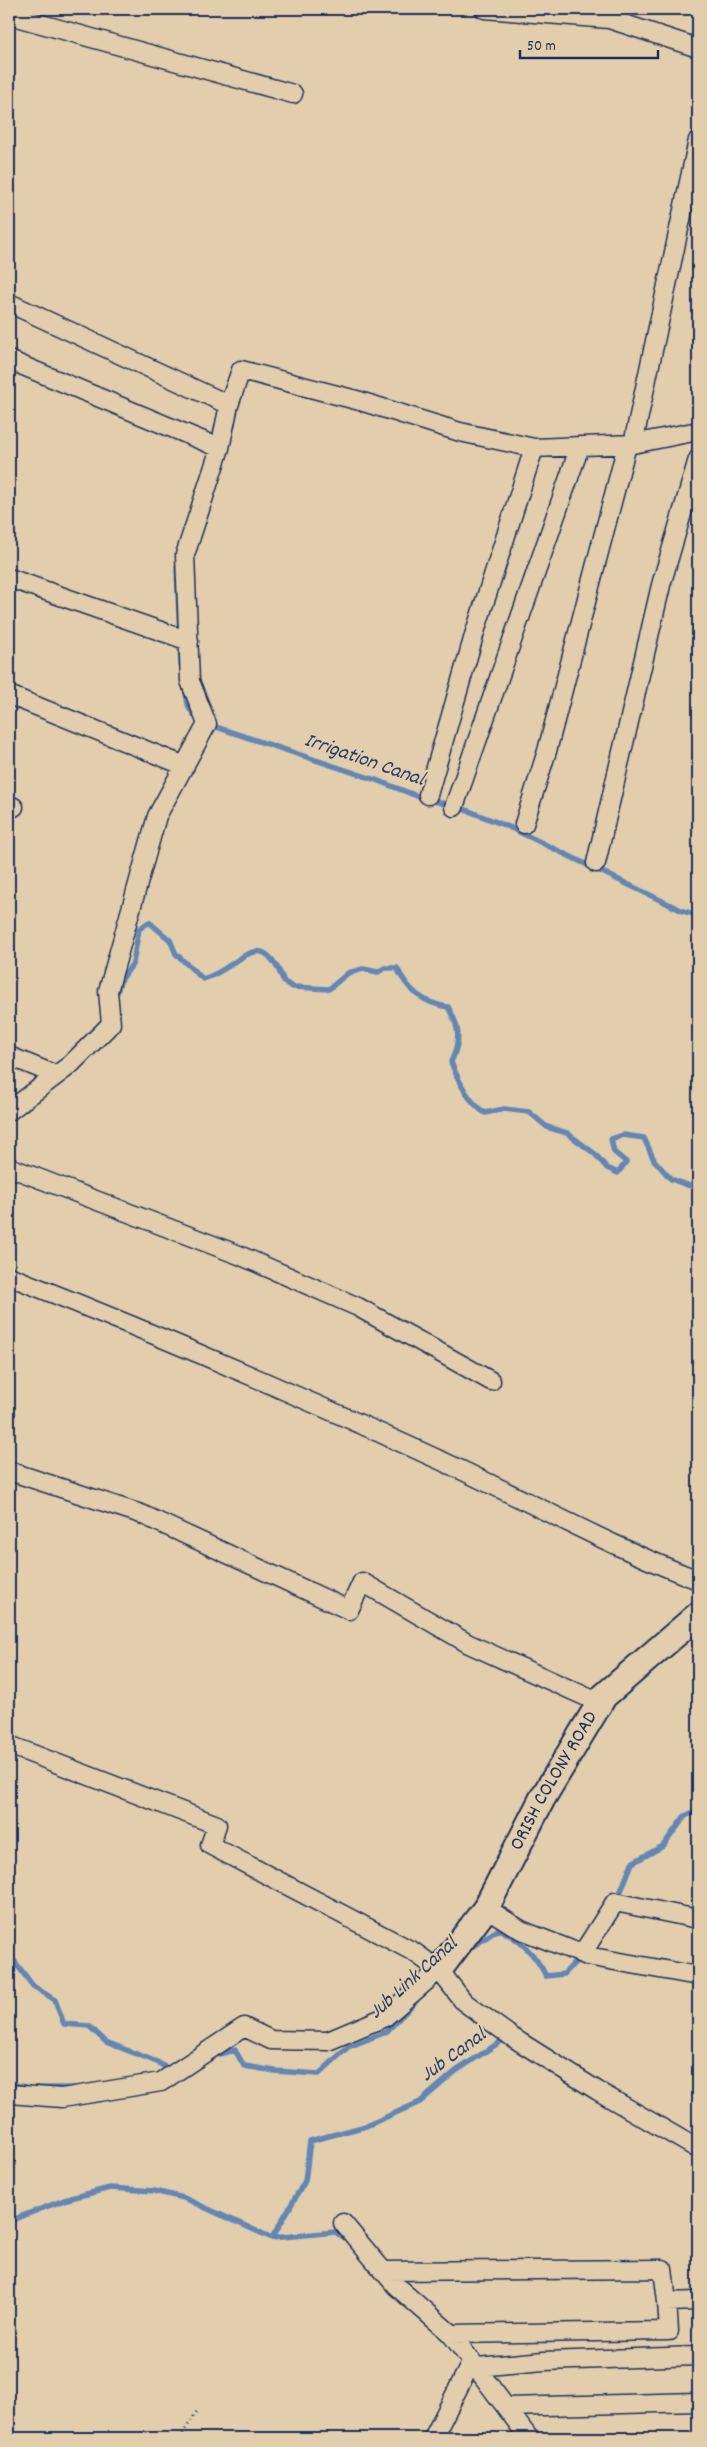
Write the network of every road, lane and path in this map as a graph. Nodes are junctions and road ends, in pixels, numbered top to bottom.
1 (484, 9) edge
2 (9, 15) edge
3 (698, 48) edge
4 (293, 94) dead end
5 (698, 140) edge
6 (9, 303) edge
7 (9, 360) edge
8 (229, 405) junction
9 (698, 431) edge
10 (630, 445) junction
11 (580, 446) junction
12 (220, 448) junction
13 (534, 448) junction
14 (698, 459) edge
15 (9, 578) edge
16 (189, 641) junction
17 (9, 695) edge
18 (184, 766) junction
19 (428, 795) dead end
20 (454, 807) dead end
21 (524, 824) dead end
22 (596, 863) dead end
23 (9, 1056) edge
24 (56, 1075) junction
25 (9, 1112) edge
26 (9, 1167) edge
27 (9, 1276) edge
28 (491, 1381) dead end
29 (9, 1471) edge
30 (698, 1580) edge
31 (698, 1615) edge
32 (600, 1703) junction
33 (9, 1745) edge
34 (486, 1908) junction
35 (698, 1919) edge
36 (582, 1954) junction
37 (440, 1970) junction
38 (698, 1976) edge
39 (9, 2094) edge
40 (698, 2149) edge
41 (343, 2223) dead end
42 (383, 2271) junction
43 (698, 2301) edge
44 (668, 2302) junction
45 (451, 2334) junction
46 (698, 2356) edge
47 (475, 2364) junction
48 (698, 2402) edge
49 (507, 2407) junction
50 (197, 2411) dead end
51 (180, 2438) edge
52 (433, 2438) edge
53 (529, 2438) edge

1 - 3 street
2 - 4 street
5 - 10 street
6 - 8 street
7 - 12 street
8 - 12 street
8 - 13 street
9 - 10 street
10 - 11 street
10 - 21 street
11 - 13 street
11 - 20 street
12 - 16 street
13 - 19 street
14 - 22 street
15 - 16 street
16 - 18 street
17 - 18 street
18 - 24 street
23 - 24 street
24 - 25 street
26 - 28 street
27 - 30 street
29 - 32 street
31 - 32 street, ORISH COLONY ROAD
32 - 34 street, ORISH COLONY ROAD
33 - 37 street
34 - 36 street
34 - 37 street, ORISH COLONY ROAD
35 - 36 street
36 - 38 street
37 - 39 street
37 - 40 street
41 - 42 street
42 - 44 street
42 - 45 street
43 - 44 street
44 - 45 street
45 - 47 street
46 - 47 street
47 - 49 street
47 - 52 street
48 - 49 street
49 - 53 street
50 - 51 path

